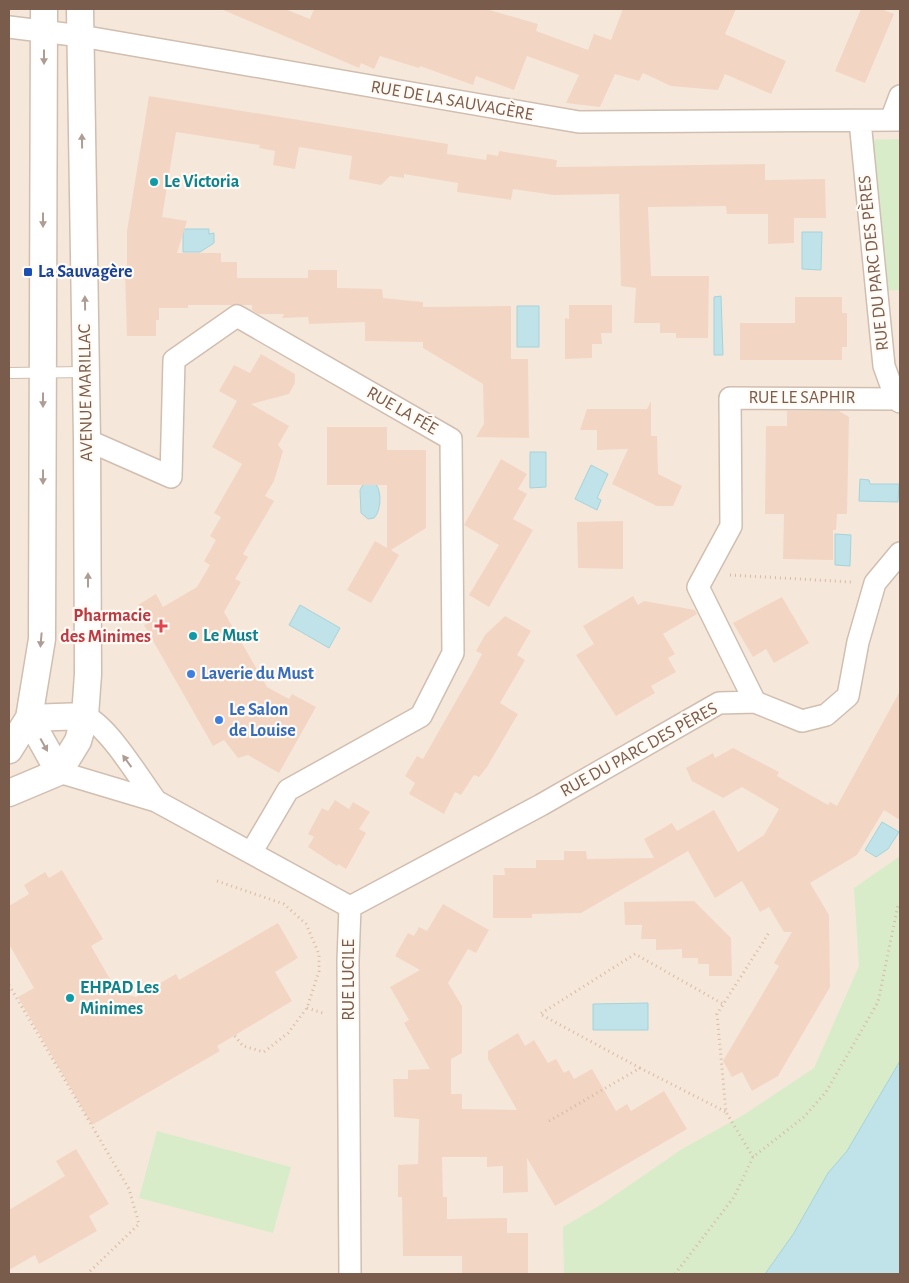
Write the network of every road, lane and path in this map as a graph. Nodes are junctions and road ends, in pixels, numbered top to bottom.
1 (80, 9) edge
2 (44, 20) edge
3 (9, 27) edge
4 (80, 36) junction
5 (900, 96) edge
6 (895, 120) edge
7 (860, 121) junction
8 (9, 372) edge
9 (43, 372) junction
10 (86, 372) junction
11 (898, 400) edge
12 (87, 440) junction
13 (900, 553) edge
14 (705, 574) junction
15 (875, 583) junction
16 (755, 702) junction
17 (85, 716) junction
18 (29, 718) junction
19 (9, 750) edge
20 (59, 772) junction
21 (9, 793) edge
22 (156, 801) junction
23 (251, 853) junction
24 (217, 881) dead end
25 (900, 903) edge
26 (350, 907) junction
27 (770, 931) dead end
28 (9, 984) edge
29 (723, 1004) junction
30 (234, 1035) dead end
31 (640, 1068) junction
32 (726, 1112) junction
33 (549, 1122) dead end
34 (753, 1157) junction
35 (87, 1274) edge
36 (350, 1274) edge
37 (675, 1274) edge

1 - 4 street, AVENUE MARILLAC
2 - 3 street, RUE DE LA SAUVAGÈRE
2 - 4 street, RUE DE LA SAUVAGÈRE
2 -> 9 street
4 - 7 street, RUE DE LA SAUVAGÈRE
10 -> 4 street, AVENUE MARILLAC
5 - 6 street
6 - 7 street, RUE DE LA SAUVAGÈRE
7 - 11 street, RUE DU PARC DES PÈRES
8 - 9 lane
9 - 10 lane
9 -> 18 street
10 - 12 street, AVENUE MARILLAC
11 - 14 street, RUE LE SAPHIR
17 -> 12 street, AVENUE MARILLAC
12 - 23 street, RUE LA FÉE
13 - 15 street, RUE DU PARC DES PÈRES
14 - 15 path
14 - 16 street
15 - 16 street, RUE DU PARC DES PÈRES
16 - 26 street, RUE DU PARC DES PÈRES
17 - 18 street
17 - 20 street, AVENUE MARILLAC
22 -> 17 street
18 - 19 street
18 -> 20 street
20 - 21 street
20 - 22 street
22 - 23 street
23 - 26 street
24 - 30 path
25 - 34 path
26 - 36 street, RUE LUCILE
27 - 29 path
28 - 35 path
29 - 31 path
29 - 32 path
31 - 32 path
31 - 33 path
32 - 34 path
34 - 37 path

